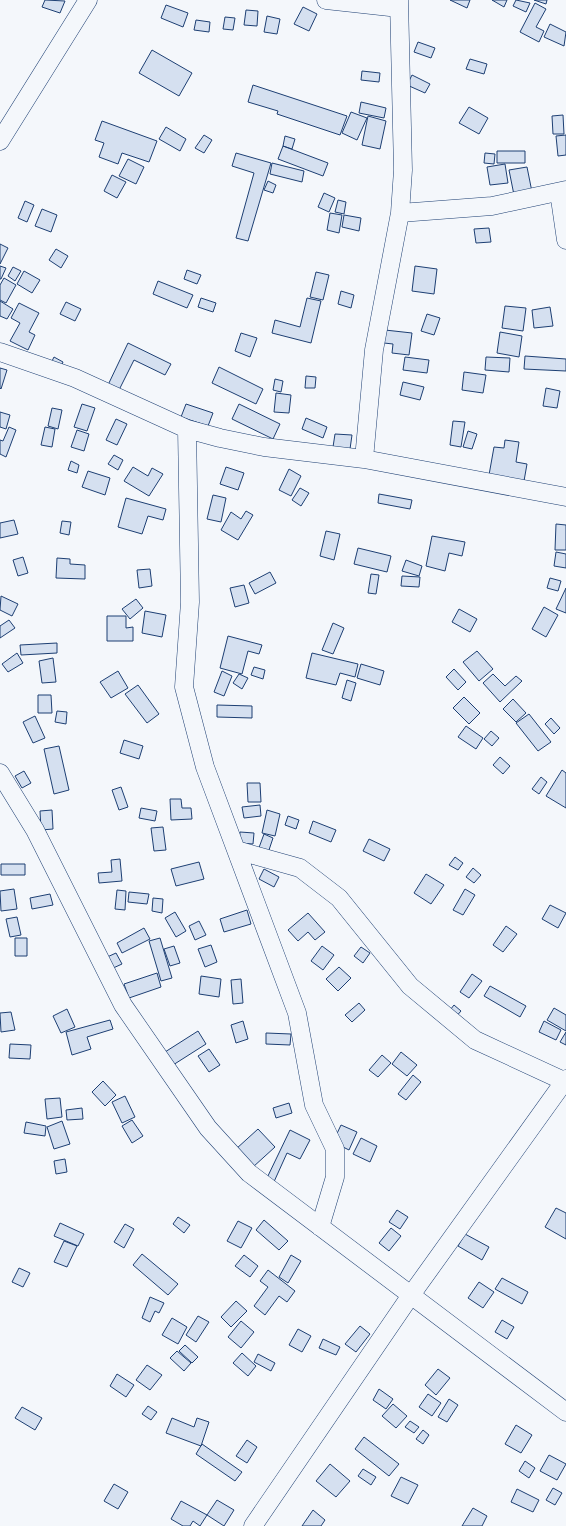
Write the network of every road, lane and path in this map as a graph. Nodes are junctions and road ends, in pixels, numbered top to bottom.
1 (88, 0) edge
2 (326, 0) edge
3 (399, 4) edge
4 (0, 141) edge
5 (562, 191) edge
6 (400, 213) junction
7 (566, 240) edge
8 (0, 352) edge
9 (188, 429) junction
10 (364, 459) junction
11 (566, 497) edge
12 (0, 773) edge
13 (236, 850) junction
14 (565, 1081) edge
15 (320, 1227) junction
16 (411, 1295) junction
17 (566, 1412) edge
18 (253, 1526) edge

1 - 4 street
2 - 3 street
3 - 6 street
5 - 6 street
5 - 7 street
6 - 10 street
8 - 9 street
9 - 10 street
9 - 13 street
10 - 11 street
12 - 15 street
13 - 14 street
13 - 15 street
14 - 16 street
15 - 16 street
16 - 17 street
16 - 18 street

